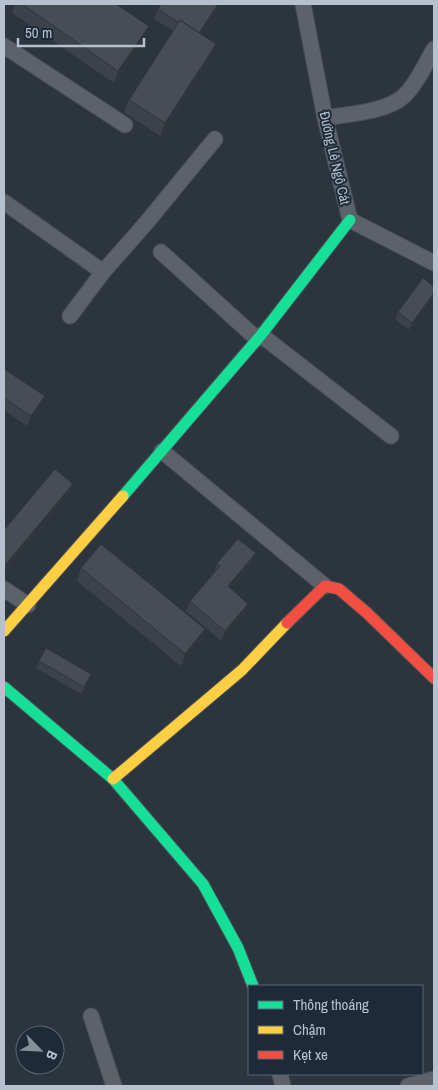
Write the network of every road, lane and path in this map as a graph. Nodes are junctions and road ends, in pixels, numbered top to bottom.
1 (303, 4) edge
2 (4, 46) edge
3 (434, 50) edge
4 (325, 118) junction
5 (125, 125) dead end
6 (215, 139) dead end
7 (4, 202) edge
8 (350, 220) junction
9 (161, 252) dead end
10 (434, 263) edge
11 (103, 272) junction
12 (70, 316) dead end
13 (259, 337) junction
14 (391, 436) dead end
15 (162, 451) junction
16 (325, 586) junction
17 (4, 589) edge
18 (28, 605) junction
19 (4, 631) edge
20 (434, 678) edge
21 (4, 687) edge
22 (113, 779) junction
23 (253, 985) edge
24 (90, 1016) dead end
25 (434, 1080) edge
26 (114, 1086) edge
27 (408, 1086) edge

1 - 4 street, Đường Lê Ngô Cát
2 - 5 street
3 - 4 street
4 - 8 street, Đường Lê Ngô Cát
6 - 11 street
7 - 11 street
8 - 10 street, Đường Lê Ngô Cát
8 - 13 street
9 - 13 street
11 - 12 street
13 - 14 street
13 - 15 street
15 - 16 street
15 - 18 street
16 - 20 street
16 - 22 street
17 - 18 street
18 - 19 street
21 - 22 street
22 - 23 street
24 - 26 street
25 - 27 street

